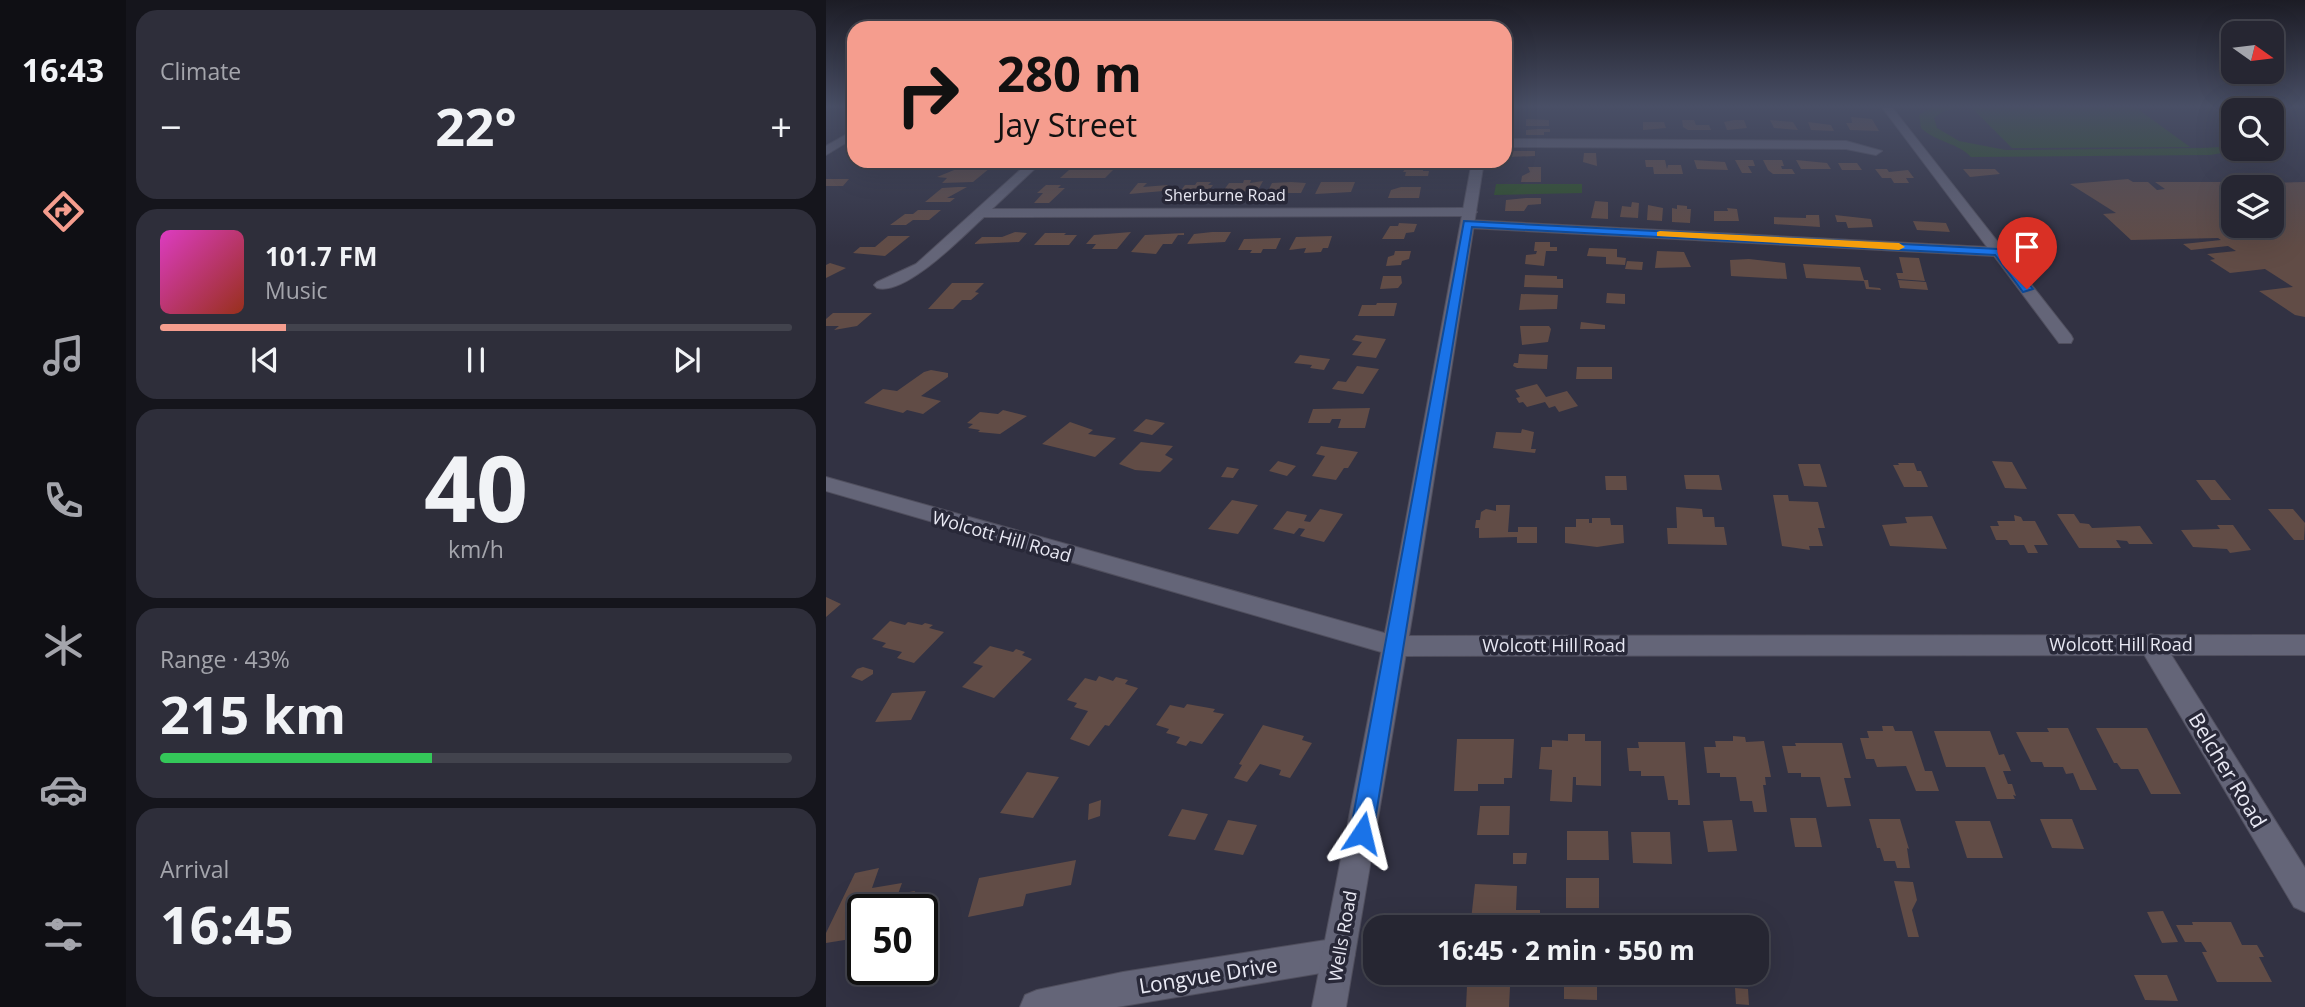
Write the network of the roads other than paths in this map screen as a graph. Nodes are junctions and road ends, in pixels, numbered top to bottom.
1 (1922, 153) edge
2 (1029, 168) edge
3 (1477, 168) edge
4 (980, 213) junction
5 (1469, 218) junction
6 (1998, 252) junction
7 (882, 285) dead end
8 (2065, 339) dead end
9 (826, 484) edge
10 (2151, 644) junction
11 (2305, 645) edge
12 (1395, 646) junction
13 (2305, 896) edge
14 (1339, 954) junction
15 (1037, 1007) edge
16 (1329, 1007) edge

1 - 6 street
2 - 4 street
3 - 5 street, Wells Road
4 - 5 street, Sherburne Road
4 - 7 street
5 - 6 street, Sherburne Road
5 - 12 street, Wells Road
6 - 8 street
9 - 12 street, Wolcott Hill Road
10 - 11 street, Wolcott Hill Road
10 - 12 street, Wolcott Hill Road
10 - 13 street, Belcher Road
12 - 14 street, Wells Road
14 - 15 street, Longvue Drive
14 - 16 street, Wells Road

